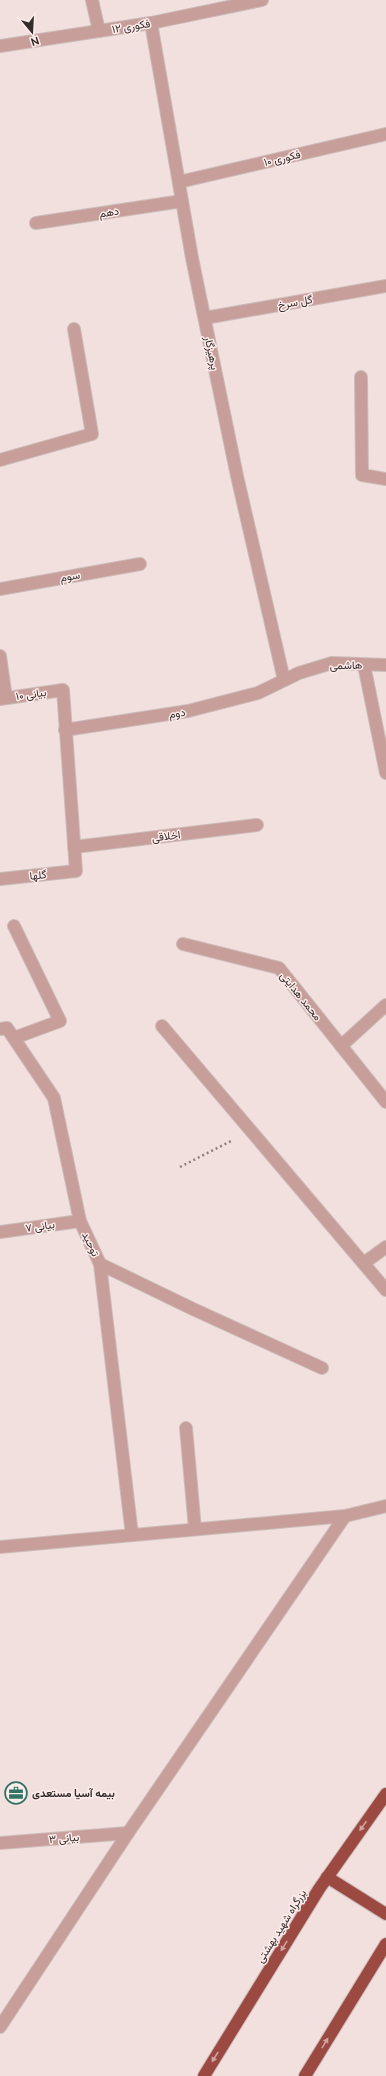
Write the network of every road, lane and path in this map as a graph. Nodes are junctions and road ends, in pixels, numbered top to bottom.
1 (92, 0) edge
2 (254, 1) edge
3 (151, 23) junction
4 (99, 31) junction
5 (0, 46) edge
6 (386, 134) edge
7 (179, 182) junction
8 (182, 201) junction
9 (36, 223) dead end
10 (386, 286) edge
11 (205, 318) junction
12 (74, 329) dead end
13 (361, 377) dead end
14 (0, 460) edge
15 (386, 479) edge
16 (140, 564) dead end
17 (0, 589) edge
18 (0, 656) edge
19 (364, 665) junction
20 (386, 665) edge
21 (284, 680) junction
22 (3, 698) edge
23 (65, 730) junction
24 (386, 773) edge
25 (257, 825) dead end
26 (74, 847) junction
27 (0, 879) edge
28 (14, 926) dead end
29 (183, 944) dead end
30 (386, 1005) edge
31 (162, 1026) dead end
32 (0, 1029) edge
33 (14, 1038) junction
34 (341, 1046) junction
35 (386, 1102) edge
36 (251, 1131) junction
37 (180, 1167) dead end
38 (80, 1221) junction
39 (0, 1232) edge
40 (386, 1247) edge
41 (364, 1263) junction
42 (100, 1264) junction
43 (386, 1290) edge
44 (322, 1368) dead end
45 (186, 1428) dead end
46 (386, 1506) edge
47 (345, 1516) junction
48 (195, 1529) junction
49 (132, 1535) junction
50 (0, 1547) edge
51 (386, 1794) edge
52 (128, 1833) junction
53 (0, 1844) edge
54 (327, 1877) junction
55 (386, 1914) edge
56 (386, 1944) edge
57 (0, 2027) edge
58 (204, 2076) edge
59 (305, 2076) edge

1 - 4 street
2 - 3 street, فکوری ۱۲
3 - 4 street, فکوری ۱۲
3 - 7 street, پرهیزگار
4 - 5 street, فکوری ۱۲
6 - 7 street, فکوری ۱۰
7 - 8 street, پرهیزگار
8 - 9 street, دهم
8 - 11 street, پرهیزگار
10 - 11 street, گل سرخ
11 - 21 street, پرهیزگار
12 - 14 street
13 - 15 street
16 - 17 street, سوم
18 - 22 street
19 - 20 street, هاشمی
19 - 21 street, هاشمی
19 - 24 street
21 - 23 street, دوم
22 - 23 street, بیانی ۱۰
23 - 26 street
25 - 26 street, اخلاقی
26 - 27 street, گلها
28 - 33 street
29 - 34 street, محمد هدایتی
30 - 34 street
31 - 36 street
32 - 33 street, توحید
33 - 38 street, توحید
34 - 35 street, محمد هدایتی
36 - 37 path
36 - 41 street
38 - 39 street, بیانی ۷
38 - 42 street, توحید
40 - 41 street
41 - 43 street
42 - 44 street, توحید
42 - 49 street
45 - 48 street
46 - 47 street
47 - 48 street
47 - 52 street
48 - 49 street
49 - 50 street
51 -> 54 highway, بزرگراه شهید بهشتی
52 - 53 street, بیانی ۳
52 - 57 street
54 - 55 highway
54 -> 58 highway, بزرگراه شهید بهشتی
59 -> 56 highway

